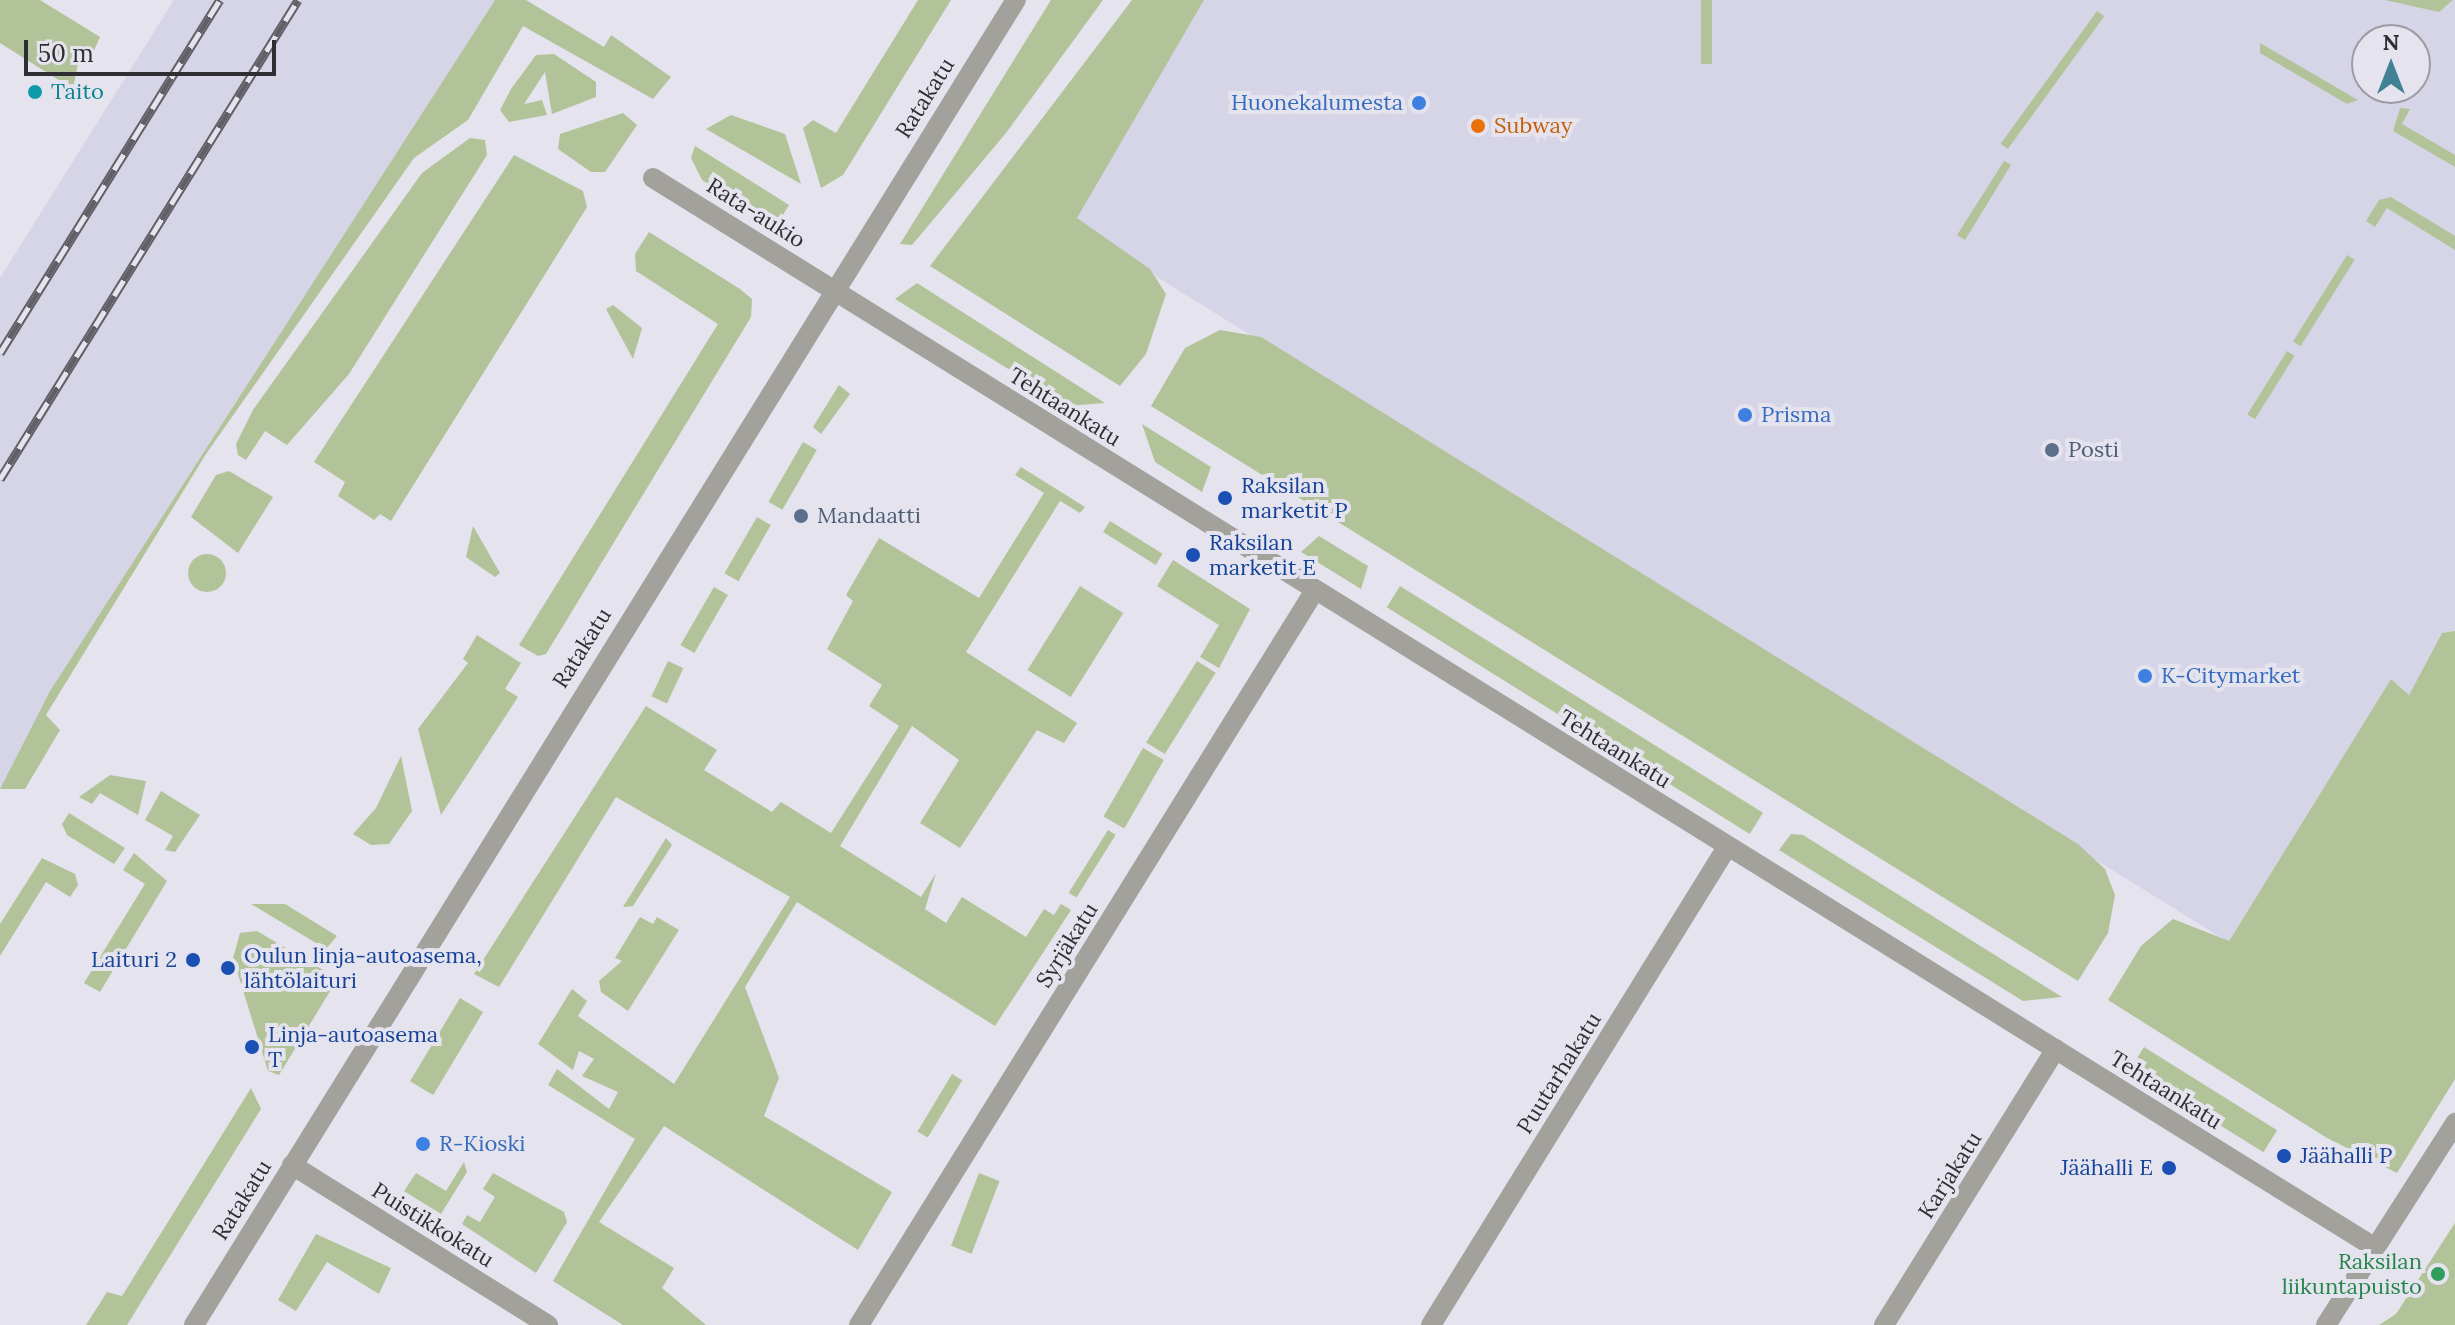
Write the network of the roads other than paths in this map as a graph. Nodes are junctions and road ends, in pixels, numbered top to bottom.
1 (1016, 0) edge
2 (653, 178) dead end
3 (831, 291) junction
4 (1315, 590) junction
5 (1727, 847) junction
6 (2056, 1049) junction
7 (2455, 1123) edge
8 (292, 1165) junction
9 (2374, 1247) junction
10 (194, 1325) edge
11 (548, 1325) edge
12 (859, 1325) edge
13 (1431, 1325) edge
14 (1884, 1325) edge
15 (2326, 1325) edge

1 - 3 street, Ratakatu
2 - 3 street, Rata-aukio
3 - 4 street, Tehtaankatu
3 - 8 street, Ratakatu
4 - 5 street, Tehtaankatu
4 - 12 street, Syrjäkatu
5 - 6 street, Tehtaankatu
5 - 13 street, Puutarhakatu
6 - 9 street, Tehtaankatu
6 - 14 street, Karjakatu
7 - 9 street
8 - 10 street, Ratakatu
8 - 11 street, Puistikkokatu
9 - 15 street

